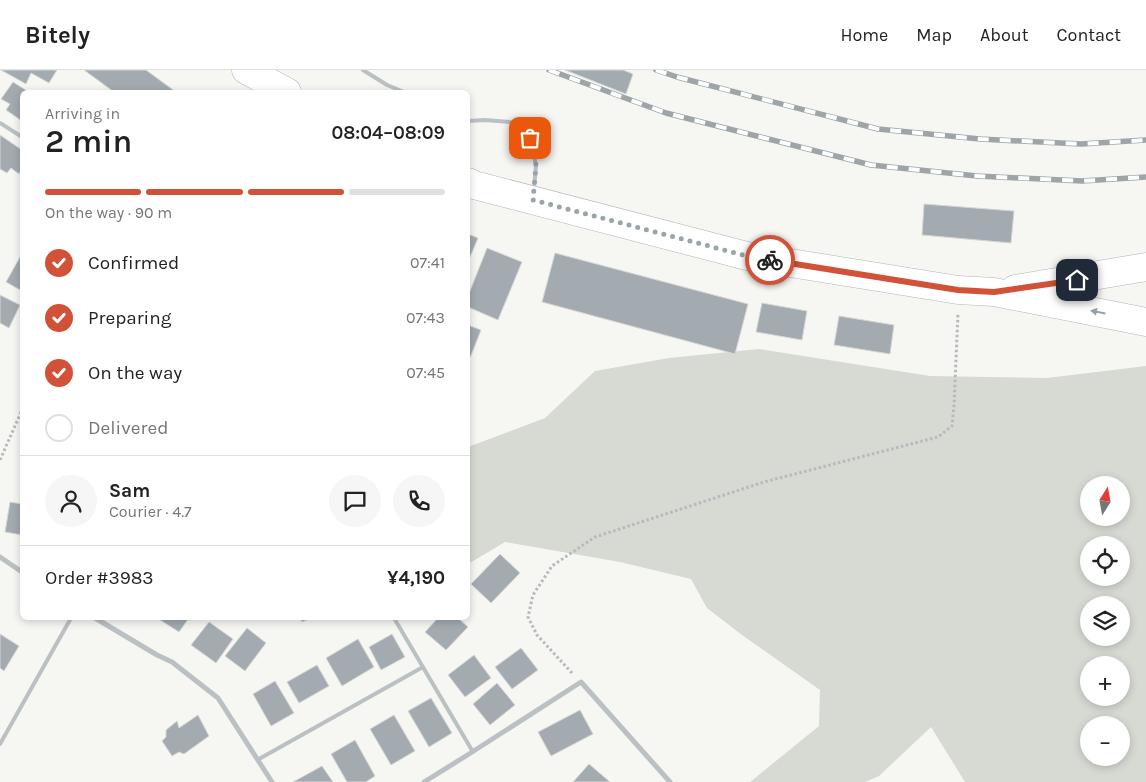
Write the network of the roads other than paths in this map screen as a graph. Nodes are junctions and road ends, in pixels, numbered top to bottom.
1 (246, 70) edge
2 (364, 70) edge
3 (284, 90) edge
4 (399, 90) edge
5 (470, 121) edge
6 (0, 123) edge
7 (20, 136) edge
8 (470, 183) edge
9 (533, 200) junction
10 (1146, 267) edge
11 (994, 292) junction
12 (1146, 322) edge
13 (0, 557) edge
14 (20, 571) edge
15 (69, 620) edge
16 (99, 620) edge
17 (395, 620) edge
18 (423, 667) junction
19 (0, 744) edge
20 (473, 752) junction
21 (258, 760) junction
22 (272, 782) edge
23 (424, 782) edge
24 (670, 782) edge

1 - 3 highway
2 - 4 lane
5 - 9 lane
6 - 7 lane
8 - 9 highway
9 - 11 highway
10 - 11 highway
12 -> 11 highway
13 - 14 street
15 - 19 lane
16 - 21 street
17 - 18 lane
18 - 20 lane
18 - 21 lane
20 - 23 street
20 - 24 street
21 - 22 street

